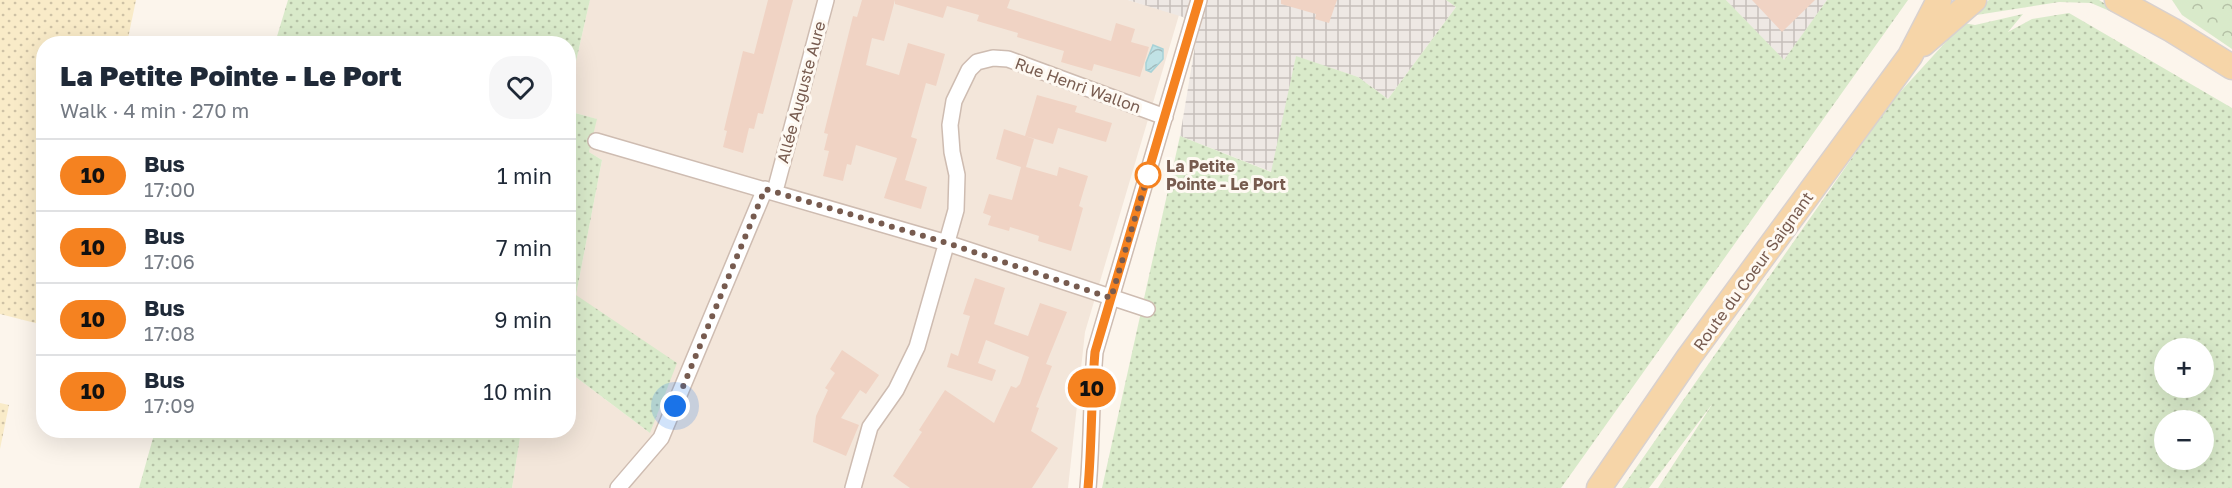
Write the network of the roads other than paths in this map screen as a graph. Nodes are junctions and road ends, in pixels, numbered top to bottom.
1 (826, 0) edge
2 (1199, 0) edge
3 (1939, 0) edge
4 (1974, 0) edge
5 (2117, 0) edge
6 (2147, 0) edge
7 (2172, 30) junction
8 (1911, 56) junction
9 (2232, 68) edge
10 (1165, 117) junction
11 (596, 141) dead end
12 (770, 190) junction
13 (947, 243) junction
14 (1111, 298) junction
15 (1148, 309) dead end
16 (618, 488) edge
17 (853, 488) edge
18 (1088, 488) edge
19 (1599, 488) edge

1 - 12 street, Allée Auguste Aure
2 - 10 street
3 - 8 main road, Route du Coeur Saignant
4 - 8 main road, Route du Coeur Saignant
5 - 7 main road
6 - 7 main road
7 - 9 main road
8 - 19 main road, Route du Coeur Saignant
10 - 13 street, Rue Henri Wallon
10 - 14 street
11 - 12 street
12 - 13 street
12 - 16 street, Allée Auguste Aure
13 - 14 street
13 - 17 street, Rue Henri Wallon
14 - 15 street
14 - 18 street

